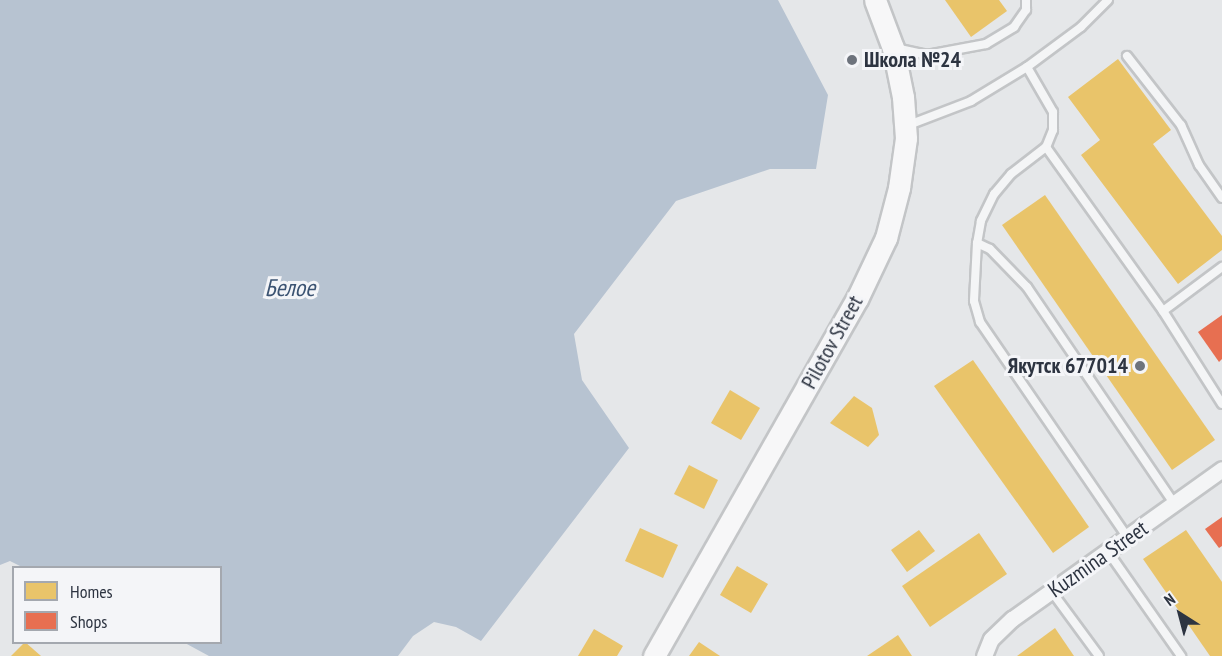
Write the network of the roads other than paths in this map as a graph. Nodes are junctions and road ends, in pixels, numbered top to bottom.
1 (875, 0) edge
2 (1026, 0) edge
3 (1108, 0) edge
4 (893, 48) junction
5 (1127, 56) dead end
6 (1027, 67) junction
7 (905, 127) junction
8 (1046, 147) junction
9 (1222, 198) edge
10 (977, 243) junction
11 (1222, 267) edge
12 (1162, 311) junction
13 (1221, 399) edge
14 (1222, 469) edge
15 (1174, 505) junction
16 (1128, 539) junction
17 (1109, 552) junction
18 (1052, 592) junction
19 (654, 656) edge
20 (984, 656) edge
21 (1099, 656) edge
22 (1181, 656) edge

1 - 4 street, Pilotov Street
2 - 4 lane
3 - 6 lane
4 - 7 street, Pilotov Street
5 - 9 lane
6 - 7 lane
6 - 8 lane
7 - 19 street, Pilotov Street
8 - 10 lane
8 - 12 lane
10 - 15 lane
10 - 16 lane
11 - 12 lane
12 - 13 lane
14 - 15 street, Kuzmina Street
15 - 16 street, Kuzmina Street
16 - 17 street, Kuzmina Street
17 - 18 street, Kuzmina Street
17 - 22 lane
18 - 20 street, Kuzmina Street
18 - 21 lane

